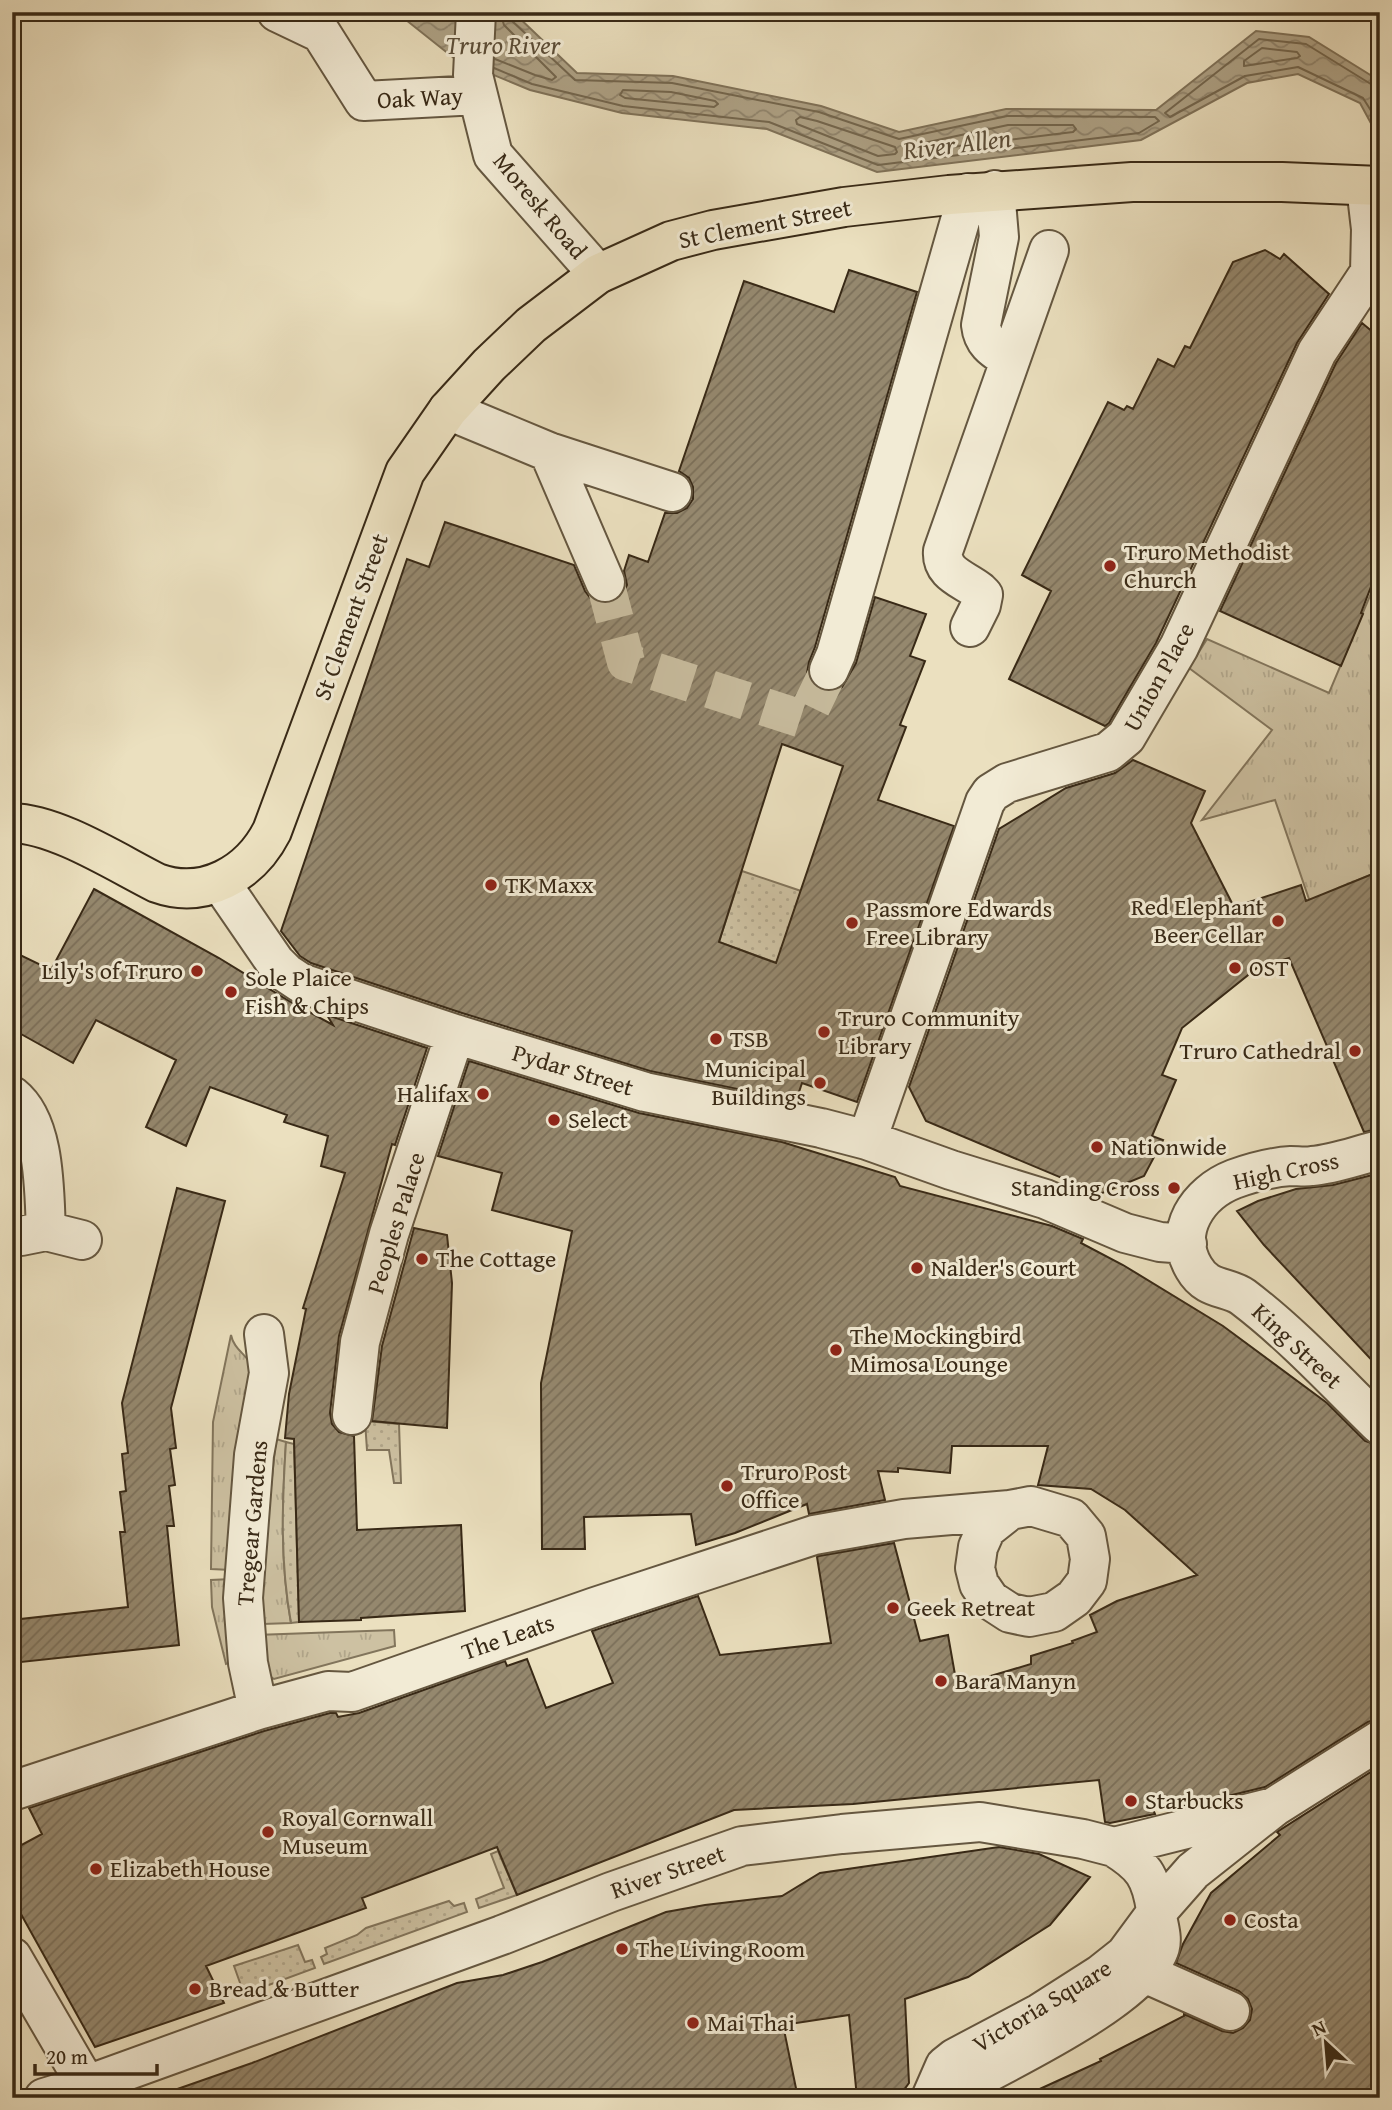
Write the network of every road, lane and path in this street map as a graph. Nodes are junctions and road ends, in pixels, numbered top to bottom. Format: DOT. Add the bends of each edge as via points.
graph roads {
  1 [pos="277,12"];
  2 [pos="476,12"];
  3 [pos="476,85"];
  4 [pos="1373,186"];
  5 [pos="971,193"];
  6 [pos="1049,250"];
  7 [pos="598,274"];
  8 [pos="918,293"];
  9 [pos="1010,360"];
  10 [pos="448,410"];
  11 [pos="549,452"];
  12 [pos="672,492"];
  13 [pos="605,582"];
  14 [pos="970,627"];
  15 [pos="829,670"];
  16 [pos="12,823"];
  17 [pos="220,882"];
  18 [pos="455,1034"];
  19 [pos="12,1096"];
  20 [pos="867,1140"];
  21 [pos="1380,1150"];
  22 [pos="49,1236"];
  23 [pos="1187,1244"];
  24 [pos="264,1334"];
  25 [pos="352,1415"];
  26 [pos="1380,1425"];
  27 [pos="1010,1510"];
  28 [pos="258,1710"];
  29 [pos="1380,1740"];
  30 [pos="12,1791"];
  31 [pos="1274,1807"];
  32 [pos="1114,1847"];
  33 [pos="1156,1913"];
  34 [pos="12,1957"];
  35 [pos="1135,1963"];
  36 [pos="1230,2011"];
  37 [pos="91,2091"];
  38 [pos="44,2098"];
  39 [pos="931,2098"];
  40 [pos="939,2098"];
  1 -- 3 [label="street, Oak Way" via="321,33 364,101"];
  2 -- 3 [label="street, Moresk Road"];
  3 -- 7 [label="street, Moresk Road" via="492,155"];
  4 -- 5 [label="main road, St Clement Street" via="1132,181"];
  4 -- 20 [label="street, Union Place" via="1370,272 1317,352 1179,647 1126,737 1108,752 1007,783 985,802"];
  5 -- 7 [label="main road, St Clement Street" via="844,206 713,230 671,241"];
  5 -- 8 [label="street"];
  5 -- 9 [label="street" via="999,237 982,334 987,345"];
  5 -- 15 [label="street"];
  6 -- 9 [label="street"];
  7 -- 10 [label="main road, St Clement Street" via="531,325"];
  9 -- 14 [label="street" via="943,551 946,568 983,595"];
  10 -- 11 [label="street"];
  10 -- 17 [label="main road, St Clement Street" via="405,472 272,831 255,859"];
  11 -- 12 [label="street"];
  11 -- 13 [label="street"];
  16 -- 17 [label="main road" via="59,835 174,889"];
  17 -- 18 [label="street, Pydar Street" via="254,935 286,973"];
  18 -- 20 [label="street, Pydar Street" via="645,1092"];
  18 -- 25 [label="street, Peoples Palace" via="360,1342"];
  19 -- 22 [label="street" via="31,1119 36,1137"];
  20 -- 23 [label="street, Pydar Street" via="1045,1199 1125,1233"];
  21 -- 23 [label="street, High Cross" via="1252,1174 1219,1186 1199,1201"];
  23 -- 26 [label="street, King Street" via="1195,1270 1203,1278 1241,1295"];
  24 -- 28 [label="street, Tregear Gardens" via="269,1373 254,1455 243,1598 248,1663"];
  27 -- 28 [label="street, The Leats" via="904,1519 814,1535 352,1692 328,1691"];
  28 -- 30 [label="street, The Leats"];
  29 -- 31 [label="street"];
  31 -- 32 [label="street, River Street"];
  31 -- 33 [label="street, Victoria Square" via="1193,1871"];
  32 -- 33 [label="street" via="1145,1872"];
  32 -- 37 [label="street, River Street" via="980,1822 742,1846"];
  33 -- 35 [label="street, Victoria Square"];
  34 -- 37 [label="street"];
  35 -- 36 [label="street" via="1158,1979"];
  35 -- 39 [label="street, Victoria Square" via="1101,1974 955,2058 945,2066"];
  35 -- 40 [label="street" via="1120,1996"];
  37 -- 38 [label="street, River Street"];
}
